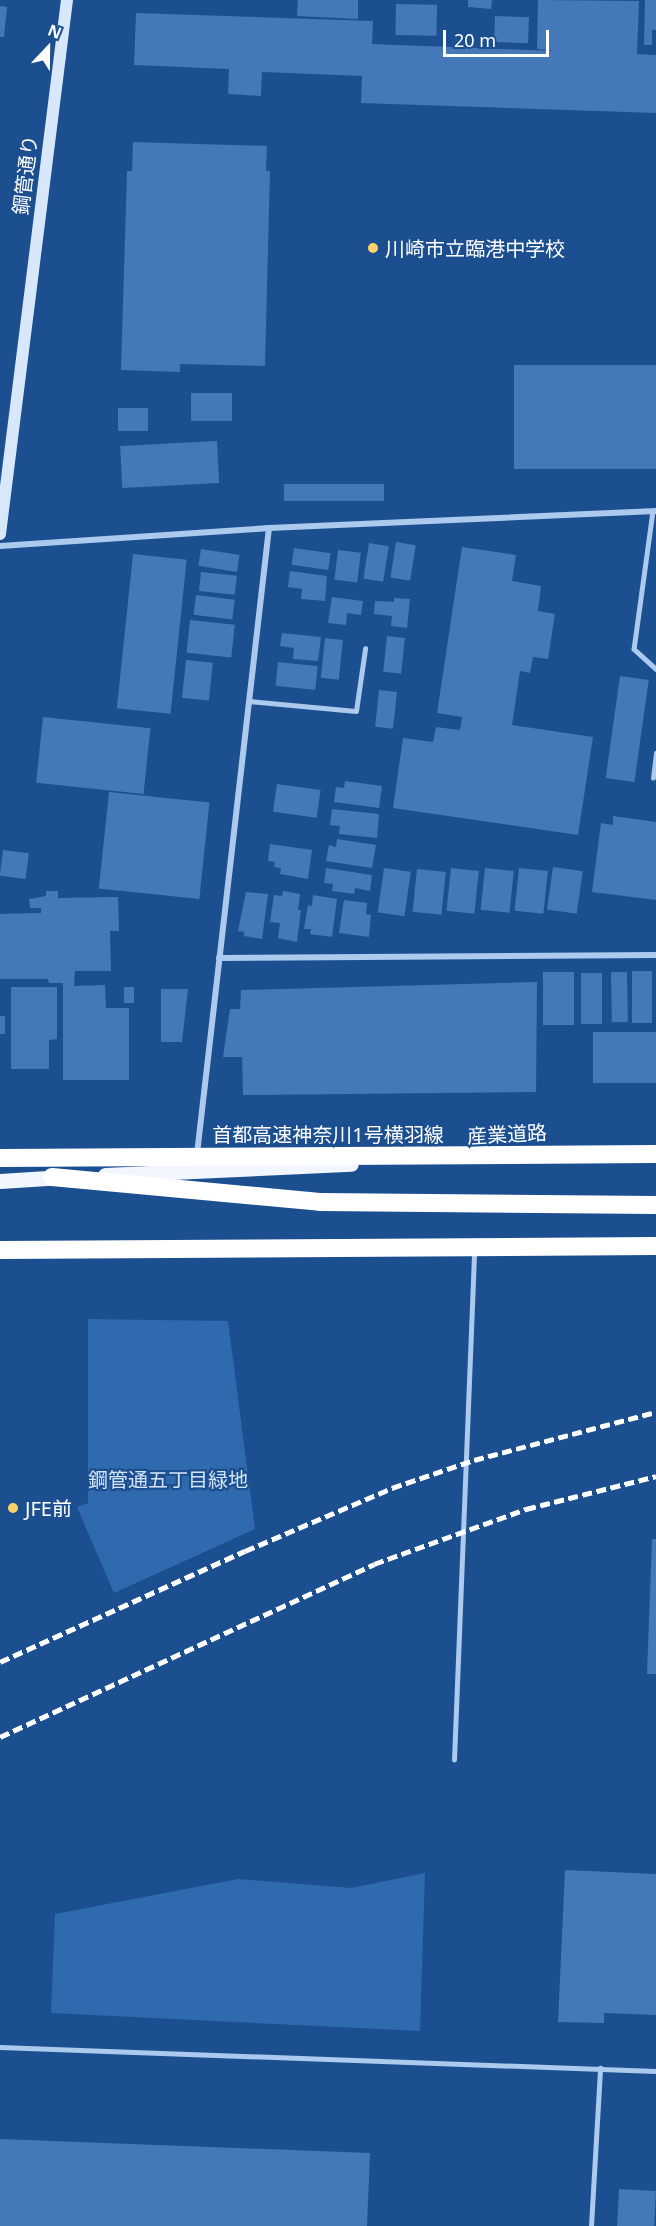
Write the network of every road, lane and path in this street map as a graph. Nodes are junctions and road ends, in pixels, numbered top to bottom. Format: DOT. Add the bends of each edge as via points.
graph roads {
  1 [pos="67,0"];
  2 [pos="655,511"];
  3 [pos="270,528"];
  4 [pos="0,534"];
  5 [pos="0,546"];
  6 [pos="365,649"];
  7 [pos="656,669"];
  8 [pos="249,701"];
  9 [pos="656,753"];
  10 [pos="653,778"];
  11 [pos="656,955"];
  12 [pos="219,957"];
  13 [pos="656,1148"];
  14 [pos="656,1154"];
  15 [pos="0,1158"];
  16 [pos="195,1172"];
  17 [pos="52,1177"];
  18 [pos="0,1181"];
  19 [pos="656,1205"];
  20 [pos="656,1246"];
  21 [pos="0,1252"];
  22 [pos="474,1255"];
  23 [pos="656,1255"];
  24 [pos="454,1760"];
  25 [pos="0,2047"];
  26 [pos="600,2068"];
  27 [pos="656,2071"];
  28 [pos="591,2226"];
  1 -- 4 [label="street, 鋼管通り"];
  2 -- 3 [label="street"];
  2 -- 7 [label="lane" via="634,649"];
  3 -- 5 [label="street"];
  3 -- 8 [label="street"];
  6 -- 8 [label="lane" via="356,711"];
  8 -- 12 [label="street"];
  9 -- 10 [label="lane"];
  11 -- 12 [label="street"];
  12 -- 16 [label="street"];
  13 -- 16 [label="main road, 産業道路"];
  14 -- 15 [label="highway, 首都高速神奈川1号横羽線, bridge"];
  16 -- 17 [label="main road, 産業道路"];
  17 -- 18 [label="main road, 産業道路"];
  17 -- 19 [label="highway" via="320,1202"];
  20 -- 21 [label="highway"];
  21 -- 22 [label="main road"];
  22 -- 23 [label="main road"];
  22 -- 24 [label="lane"];
  25 -- 26 [label="lane"];
  26 -- 27 [label="lane"];
  26 -- 28 [label="lane"];
}
